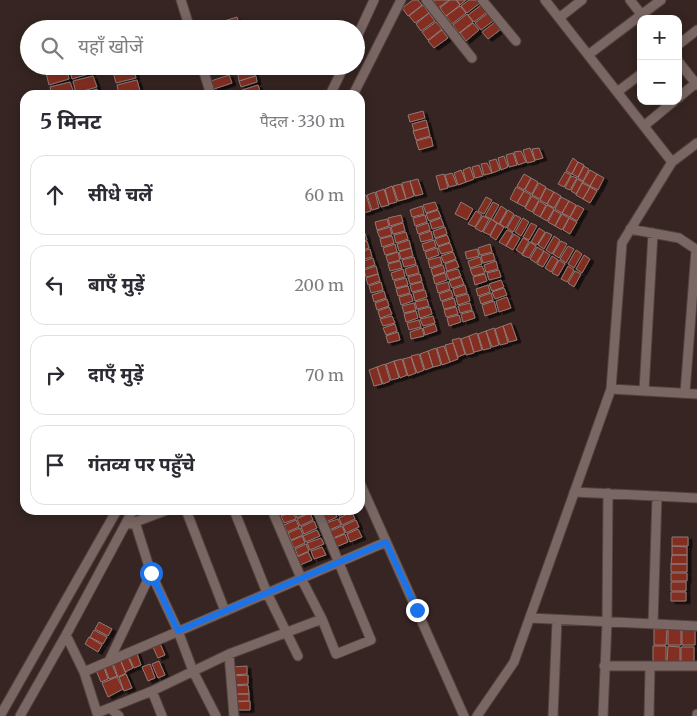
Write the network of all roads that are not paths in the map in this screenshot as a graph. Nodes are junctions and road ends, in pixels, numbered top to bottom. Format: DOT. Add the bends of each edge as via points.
graph roads {
  1 [pos="181,0"];
  2 [pos="374,0"];
  3 [pos="401,0"];
  4 [pos="426,0"];
  5 [pos="482,0"];
  6 [pos="545,0"];
  7 [pos="582,0"];
  8 [pos="630,0"];
  9 [pos="661,0"];
  10 [pos="642,15"];
  11 [pos="646,15"];
  12 [pos="559,18"];
  13 [pos="187,20"];
  14 [pos="365,20"];
  15 [pos="637,22"];
  16 [pos="697,30"];
  17 [pos="516,41"];
  18 [pos="682,41"];
  19 [pos="588,55"];
  20 [pos="472,58"];
  21 [pos="682,66"];
  22 [pos="365,71"];
  23 [pos="205,75"];
  24 [pos="340,75"];
  25 [pos="363,75"];
  26 [pos="637,77"];
  27 [pos="697,84"];
  28 [pos="209,90"];
  29 [pos="332,90"];
  30 [pos="356,90"];
  31 [pos="617,92"];
  32 [pos="682,95"];
  33 [pos="669,105"];
  34 [pos="644,126"];
  35 [pos="697,143"];
  36 [pos="672,162"];
  37 [pos="630,229"];
  38 [pos="653,233"];
  39 [pos="697,250"];
  40 [pos="611,389"];
  41 [pos="644,391"];
  42 [pos="685,393"];
  43 [pos="697,394"];
  44 [pos="574,492"];
  45 [pos="365,494"];
  46 [pos="608,494"];
  47 [pos="657,496"];
  48 [pos="697,498"];
  49 [pos="114,515"];
  50 [pos="130,515"];
  51 [pos="154,515"];
  52 [pos="188,515"];
  53 [pos="236,515"];
  54 [pos="274,515"];
  55 [pos="319,515"];
  56 [pos="135,522"];
  57 [pos="124,527"];
  58 [pos="386,542"];
  59 [pos="340,562"];
  60 [pos="151,573"];
  61 [pos="301,578"];
  62 [pos="267,593"];
  63 [pos="225,611"];
  64 [pos="530,618"];
  65 [pos="322,619"];
  66 [pos="557,620"];
  67 [pos="607,622"];
  68 [pos="653,624"];
  69 [pos="697,626"];
  70 [pos="178,631"];
  71 [pos="287,632"];
  72 [pos="66,635"];
  73 [pos="229,654"];
  74 [pos="298,656"];
  75 [pos="109,661"];
  76 [pos="604,666"];
  77 [pos="650,666"];
  78 [pos="697,666"];
  79 [pos="194,670"];
  80 [pos="84,672"];
  81 [pos="152,691"];
  82 [pos="110,708"];
  83 [pos="0,716"];
  84 [pos="20,716"];
  85 [pos="119,716"];
  86 [pos="162,716"];
  87 [pos="216,716"];
  88 [pos="234,716"];
  89 [pos="464,716"];
  90 [pos="477,716"];
  91 [pos="553,716"];
  92 [pos="603,716"];
  93 [pos="649,716"];
  1 -- 13 [label="street"];
  2 -- 14 [label="street"];
  3 -- 22 [label="street"];
  4 -- 20 [label="street"];
  5 -- 17 [label="street"];
  6 -- 12 [label="street"];
  7 -- 12 [label="street"];
  8 -- 10 [label="street"];
  9 -- 11 [label="street"];
  12 -- 19 [label="street"];
  15 -- 19 [label="street"];
  16 -- 18 [label="street"];
  19 -- 31 [label="street"];
  21 -- 27 [label="street"];
  23 -- 28 [label="street"];
  24 -- 29 [label="street"];
  25 -- 30 [label="street"];
  26 -- 31 [label="street"];
  27 -- 32 [label="street"];
  31 -- 34 [label="street"];
  33 -- 34 [label="street"];
  34 -- 36 [label="street"];
  35 -- 36 [label="street"];
  36 -- 37 [label="street"];
  37 -- 38 [label="street"];
  37 -- 40 [label="street" via="622,243"];
  38 -- 39 [label="street" via="678,238"];
  38 -- 41 [label="street"];
  39 -- 42 [label="street"];
  40 -- 41 [label="street"];
  40 -- 44 [label="street"];
  41 -- 42 [label="street"];
  42 -- 43 [label="street"];
  44 -- 46 [label="street"];
  44 -- 64 [label="street"];
  45 -- 58 [label="street"];
  46 -- 47 [label="street"];
  46 -- 67 [label="street"];
  47 -- 48 [label="street"];
  47 -- 68 [label="street"];
  49 -- 83 [label="street"];
  50 -- 57 [label="street"];
  51 -- 56 [label="street"];
  52 -- 63 [label="street"];
  53 -- 62 [label="street"];
  54 -- 61 [label="street"];
  55 -- 59 [label="street"];
  56 -- 57 [label="street"];
  56 -- 60 [label="street"];
  57 -- 72 [label="street"];
  58 -- 59 [label="street"];
  58 -- 89 [label="street"];
  59 -- 61 [label="street"];
  59 -- 65 [label="street" via="371,640 336,654"];
  60 -- 70 [label="street"];
  60 -- 75 [label="street"];
  61 -- 62 [label="street"];
  61 -- 65 [label="street"];
  62 -- 63 [label="street"];
  62 -- 71 [label="street"];
  63 -- 70 [label="street"];
  64 -- 66 [label="street"];
  64 -- 90 [label="street" via="514,662"];
  65 -- 71 [label="street"];
  66 -- 67 [label="street"];
  66 -- 91 [label="street"];
  67 -- 68 [label="street"];
  67 -- 76 [label="street"];
  68 -- 69 [label="street"];
  70 -- 75 [label="street"];
  70 -- 79 [label="street"];
  71 -- 73 [label="street"];
  71 -- 74 [label="street"];
  72 -- 80 [label="street"];
  72 -- 84 [label="street"];
  73 -- 79 [label="street"];
  73 -- 88 [label="street"];
  75 -- 80 [label="street"];
  76 -- 77 [label="street"];
  76 -- 92 [label="street"];
  77 -- 78 [label="street"];
  77 -- 93 [label="street"];
  79 -- 81 [label="street"];
  79 -- 87 [label="street"];
  80 -- 82 [label="street" via="97,713"];
  81 -- 82 [label="street"];
  81 -- 86 [label="street"];
  82 -- 85 [label="street"];
}
